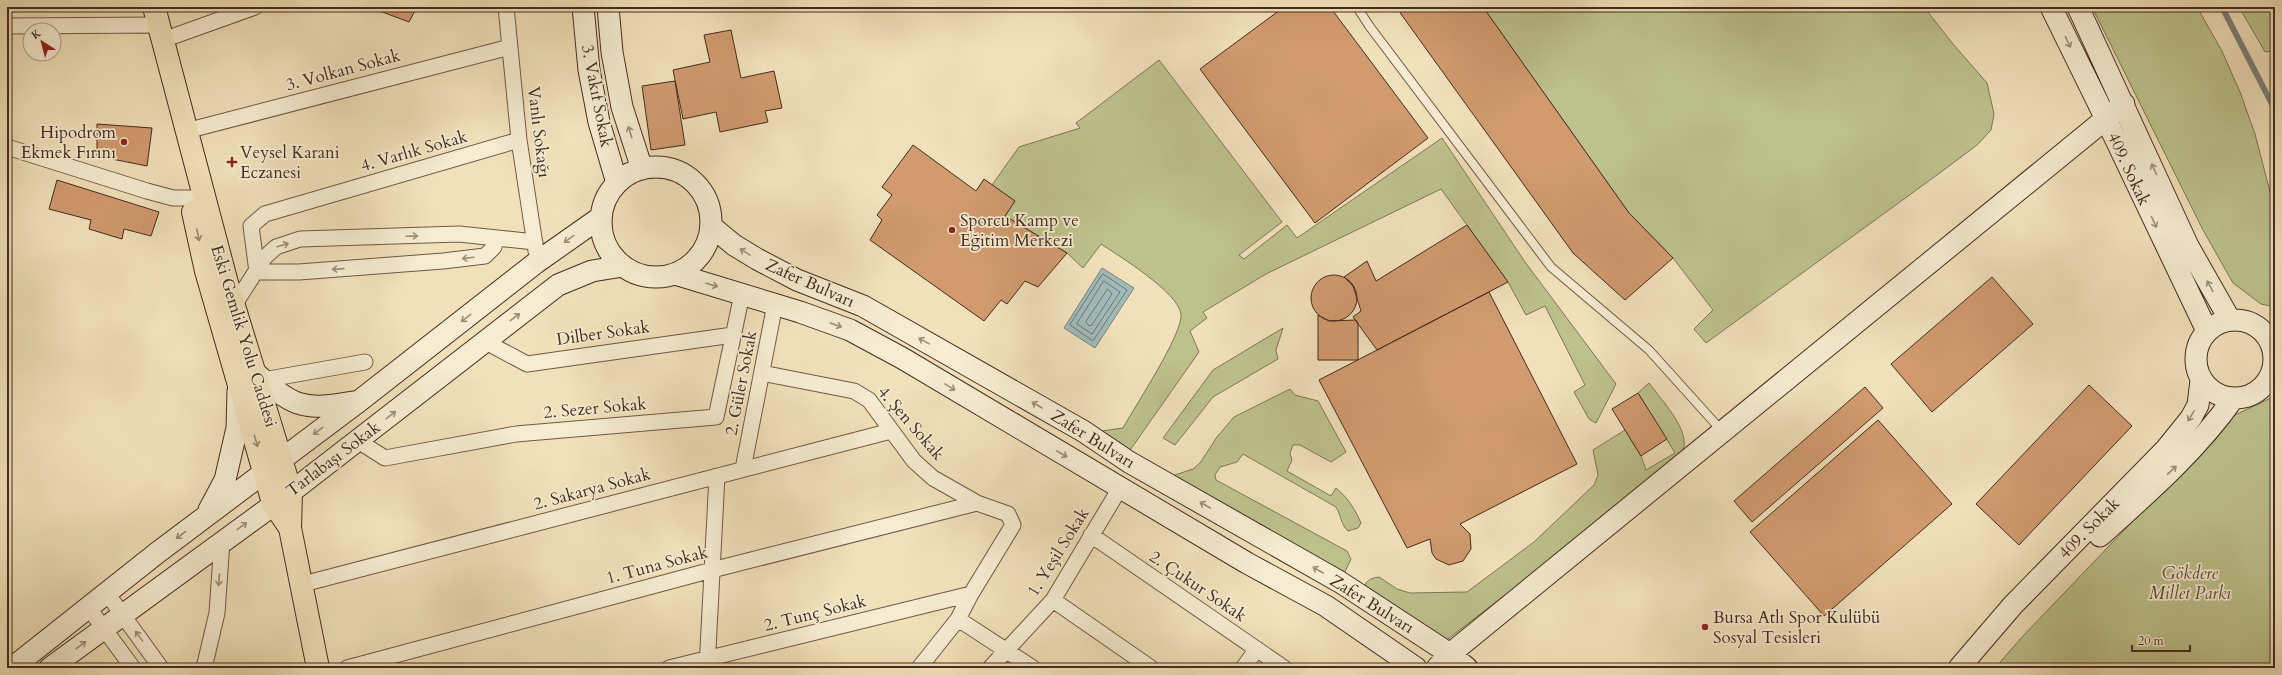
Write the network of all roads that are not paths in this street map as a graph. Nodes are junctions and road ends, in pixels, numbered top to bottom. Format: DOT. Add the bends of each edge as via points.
graph roads {
  1 [pos="254,7"];
  2 [pos="506,7"];
  3 [pos="584,7"];
  4 [pos="608,7"];
  5 [pos="1356,7"];
  6 [pos="2051,7"];
  7 [pos="2078,7"];
  8 [pos="159,24"];
  9 [pos="7,26"];
  10 [pos="510,47"];
  11 [pos="2124,104"];
  12 [pos="2106,119"];
  13 [pos="186,131"];
  14 [pos="519,140"];
  15 [pos="7,147"];
  16 [pos="192,155"];
  17 [pos="642,169"];
  18 [pos="617,183"];
  19 [pos="191,198"];
  20 [pos="601,217"];
  21 [pos="711,226"];
  22 [pos="496,238"];
  23 [pos="535,242"];
  24 [pos="538,262"];
  25 [pos="623,266"];
  26 [pos="257,272"];
  27 [pos="675,274"];
  28 [pos="742,294"];
  29 [pos="775,304"];
  30 [pos="233,306"];
  31 [pos="2230,320"];
  32 [pos="2207,331"];
  33 [pos="2270,333"];
  34 [pos="733,334"];
  35 [pos="484,341"];
  36 [pos="364,362"];
  37 [pos="2274,370"];
  38 [pos="762,373"];
  39 [pos="251,377"];
  40 [pos="2201,380"];
  41 [pos="2233,399"];
  42 [pos="358,402"];
  43 [pos="890,431"];
  44 [pos="1723,432"];
  45 [pos="358,441"];
  46 [pos="273,465"];
  47 [pos="743,469"];
  48 [pos="717,476"];
  49 [pos="1120,488"];
  50 [pos="282,498"];
  51 [pos="977,502"];
  52 [pos="207,515"];
  53 [pos="1091,535"];
  54 [pos="222,541"];
  55 [pos="712,570"];
  56 [pos="303,584"];
  57 [pos="106,592"];
  58 [pos="971,594"];
  59 [pos="1053,600"];
  60 [pos="88,607"];
  61 [pos="122,614"];
  62 [pos="958,619"];
  63 [pos="104,628"];
  64 [pos="1257,649"];
  65 [pos="1008,650"];
  66 [pos="1444,661"];
  67 [pos="708,664"];
  68 [pos="12,668"];
  69 [pos="50,668"];
  70 [pos="133,668"];
  71 [pos="161,668"];
  72 [pos="204,668"];
  73 [pos="318,668"];
  74 [pos="348,668"];
  75 [pos="669,668"];
  76 [pos="919,668"];
  77 [pos="990,668"];
  78 [pos="1033,668"];
  79 [pos="1151,668"];
  80 [pos="1243,668"];
  81 [pos="1284,668"];
  82 [pos="1416,668"];
  83 [pos="1467,668"];
  84 [pos="1959,668"];
  85 [pos="1974,668"];
  1 -- 8 [label="street"];
  2 -- 10 [label="street, Vanlı Sokağı"];
  3 -- 18 [label="main road, 3. Vakıf Sokak" via="589,70 599,122"];
  17 -- 4 [label="main road, 3. Vakıf Sokak, one-way" via="622,107 612,52"];
  5 -- 44 [label="lane" via="1551,267 1649,350"];
  6 -- 12 [label="main road, 409. Sokak, one-way"];
  7 -- 11 [label="main road, 409. Sokak"];
  8 -- 9 [label="street"];
  8 -- 13 [label="main road, Eski Gemlik Yolu Caddesi"];
  10 -- 13 [label="street, 3. Volkan Sokak"];
  10 -- 14 [label="street, Vanlı Sokağı"];
  11 -- 12 [label="main road"];
  31 -- 11 [label="main road, 409. Sokak, one-way" via="2188,246"];
  12 -- 32 [label="main road, 409. Sokak, one-way"];
  12 -- 44 [label="main road"];
  13 -- 16 [label="main road, Eski Gemlik Yolu Caddesi"];
  14 -- 23 [label="street, Vanlı Sokağı"];
  14 -- 26 [label="street, 4. Varlık Sokak" via="265,214 251,226"];
  15 -- 19 [label="street" via="147,191 173,198"];
  16 -- 19 [label="main road"];
  16 -- 30 [label="main road, Eski Gemlik Yolu Caddesi"];
  17 -- 18 [label="main road" via="632,172"];
  17 -- 21 [label="main road" via="669,168 685,174 699,185 708,201"];
  18 -- 20 [label="main road" via="606,199"];
  19 -- 39 [label="main road, one-way" via="206,271"];
  20 -- 24 [label="main road, one-way"];
  20 -- 25 [label="main road" via="603,235 608,247"];
  21 -- 27 [label="main road" via="703,252 690,265"];
  66 -- 21 [label="main road, Zafer Bulvarı, one-way" via="1340,582 863,306 797,280 757,259 734,245"];
  22 -- 23 [label="street"];
  22 -- 26 [label="street, one-way" via="494,247 485,256 323,270"];
  26 -- 22 [label="street, one-way" via="265,257 276,247 300,240 459,234"];
  23 -- 24 [label="street, Vanlı Sokağı"];
  24 -- 42 [label="main road, one-way"];
  25 -- 27 [label="main road" via="640,274 652,276"];
  35 -- 25 [label="main road, Tarlabaşı Sokak, one-way" via="558,285 592,271"];
  26 -- 30 [label="street"];
  27 -- 28 [label="main road, Zafer Bulvarı, one-way"];
  28 -- 29 [label="main road, Zafer Bulvarı"];
  28 -- 34 [label="street, 2. Sezer Sokak"];
  29 -- 38 [label="street, 2. Güler Sokak"];
  29 -- 49 [label="main road, Zafer Bulvarı, one-way" via="850,330 902,358"];
  30 -- 39 [label="main road, Eski Gemlik Yolu Caddesi"];
  31 -- 32 [label="main road" via="2217,324"];
  31 -- 33 [label="main road" via="2243,320"];
  32 -- 40 [label="main road" via="2196,354 2196,368"];
  33 -- 37 [label="main road" via="2275,357"];
  34 -- 35 [label="street, Dilber Sokak" via="527,364"];
  34 -- 45 [label="street, 2. Sezer Sokak" via="716,417 516,434 385,458"];
  45 -- 35 [label="main road, Tarlabaşı Sokak, one-way"];
  36 -- 39 [label="street"];
  37 -- 41 [label="main road" via="2268,382 2258,391 2246,397"];
  38 -- 43 [label="street, 4. Şen Sokak" via="854,391 870,400"];
  38 -- 47 [label="street, 2. Güler Sokak"];
  39 -- 42 [label="main road" via="297,404 325,408"];
  39 -- 46 [label="main road, Eski Gemlik Yolu Caddesi"];
  39 -- 52 [label="main road" via="225,480"];
  40 -- 41 [label="main road" via="2210,390"];
  40 -- 84 [label="main road, 409. Sokak, one-way" via="2198,405 2166,449 2013,605"];
  85 -- 41 [label="main road, 409. Sokak, one-way" via="2018,615 2182,460 2214,426"];
  42 -- 46 [label="main road, one-way"];
  43 -- 47 [label="street, 2. Sakarya Sokak"];
  43 -- 51 [label="street, 4. Şen Sokak" via="914,461 933,478"];
  44 -- 66 [label="main road"];
  45 -- 50 [label="main road, Tarlabaşı Sokak"];
  46 -- 50 [label="main road, Eski Gemlik Yolu Caddesi"];
  46 -- 52 [label="main road"];
  47 -- 48 [label="street, 2. Sakarya Sokak"];
  48 -- 55 [label="street"];
  48 -- 56 [label="street, 2. Sakarya Sokak"];
  49 -- 53 [label="street, 1. Yeşil Sokak"];
  49 -- 82 [label="main road, Zafer Bulvarı" via="1326,606"];
  54 -- 50 [label="main road, Tarlabaşı Sokak, one-way"];
  50 -- 56 [label="main road, Eski Gemlik Yolu Caddesi"];
  51 -- 55 [label="street, 1. Tuna Sokak"];
  51 -- 58 [label="street, 4. Şen Sokak" via="1008,514 1013,525"];
  52 -- 57 [label="main road, one-way"];
  53 -- 59 [label="street, 1. Yeşil Sokak"];
  53 -- 64 [label="street, 2. Çukur Sokak"];
  54 -- 61 [label="main road, Tarlabaşı Sokak"];
  54 -- 72 [label="street, one-way" via="217,613"];
  55 -- 67 [label="street"];
  55 -- 74 [label="street, 1. Tuna Sokak"];
  56 -- 73 [label="main road, Eski Gemlik Yolu Caddesi"];
  57 -- 60 [label="main road"];
  57 -- 61 [label="street"];
  58 -- 62 [label="street, 4. Şen Sokak"];
  58 -- 67 [label="street, 2. Tunç Sokak"];
  59 -- 65 [label="street, 1. Yeşil Sokak"];
  59 -- 79 [label="street"];
  60 -- 63 [label="street"];
  60 -- 68 [label="main road"];
  61 -- 63 [label="main road, Tarlabaşı Sokak"];
  71 -- 61 [label="street, one-way"];
  62 -- 65 [label="street"];
  62 -- 76 [label="street, 4. Şen Sokak"];
  69 -- 63 [label="main road, Tarlabaşı Sokak, one-way"];
  63 -- 70 [label="street"];
  64 -- 80 [label="street"];
  64 -- 81 [label="street, 2. Çukur Sokak"];
  65 -- 77 [label="street, 1. Yeşil Sokak"];
  65 -- 78 [label="street"];
  66 -- 83 [label="main road, Zafer Bulvarı"];
  67 -- 75 [label="street, 2. Tunç Sokak"];
}
